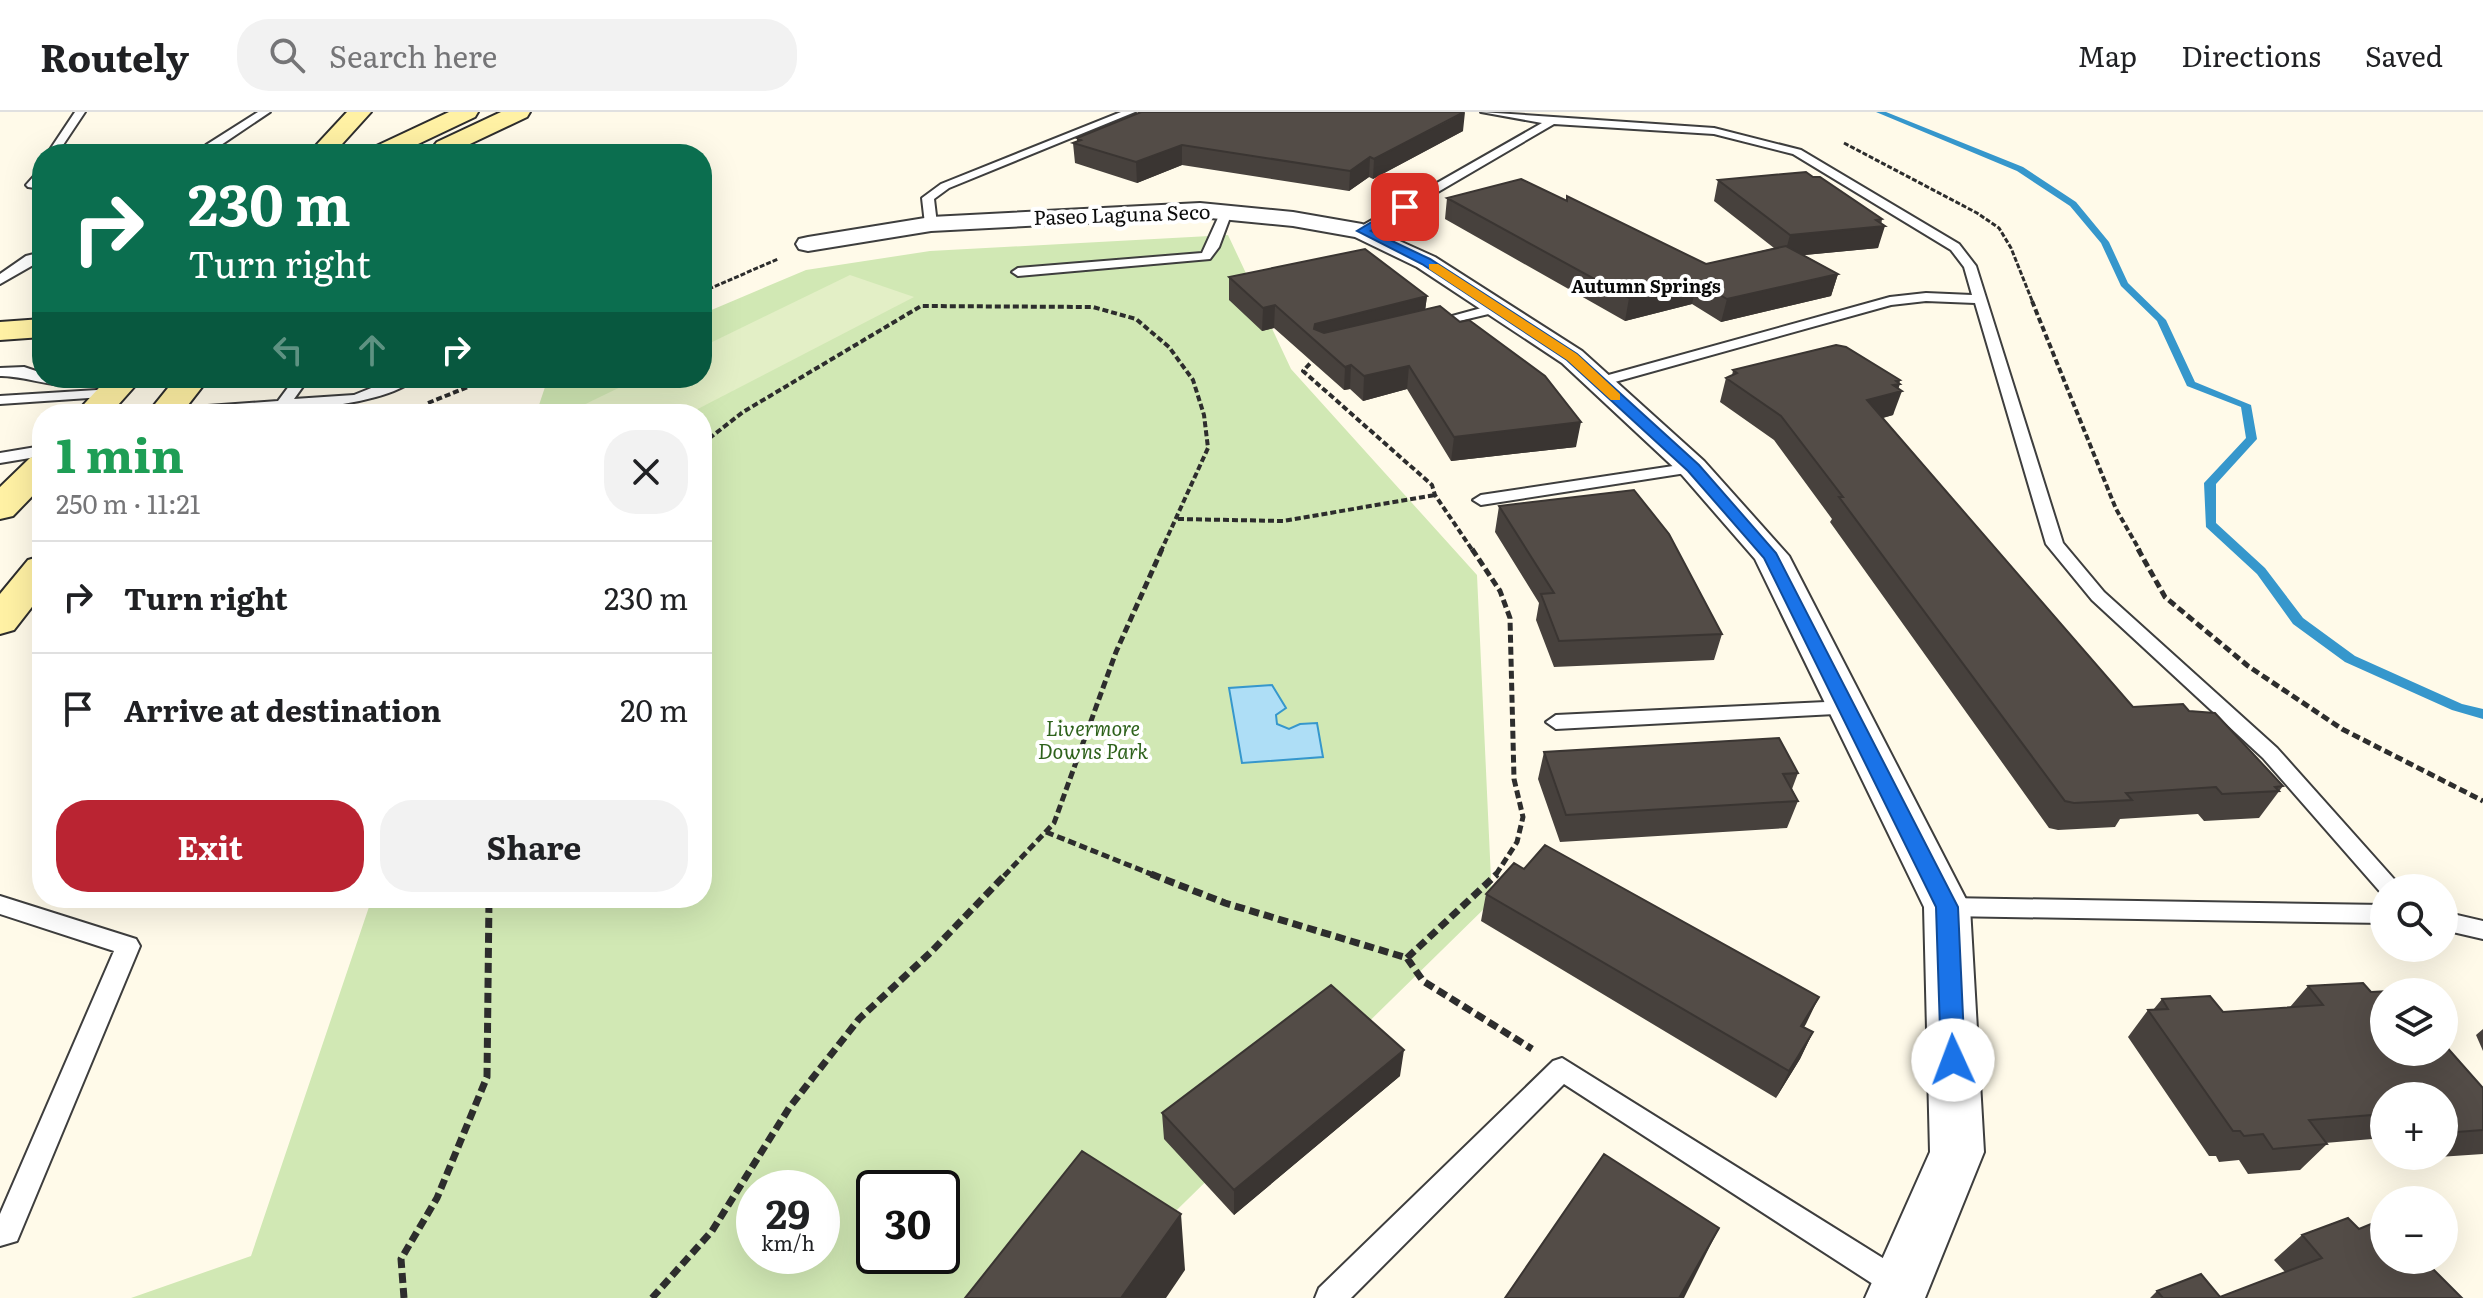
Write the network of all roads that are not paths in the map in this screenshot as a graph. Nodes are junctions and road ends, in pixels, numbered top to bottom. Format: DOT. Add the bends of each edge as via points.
graph roads {
  1 [pos="80,112"];
  2 [pos="265,112"];
  3 [pos="360,112"];
  4 [pos="413,112"];
  5 [pos="519,112"];
  6 [pos="1130,112"];
  7 [pos="1486,112"];
  8 [pos="443,117"];
  9 [pos="473,120"];
  10 [pos="1552,121"];
  11 [pos="59,144"];
  12 [pos="215,144"];
  13 [pos="330,144"];
  14 [pos="396,144"];
  15 [pos="445,144"];
  16 [pos="1226,212"];
  17 [pos="931,224"];
  18 [pos="1362,231"];
  19 [pos="808,244"];
  20 [pos="32,258"];
  21 [pos="1018,272"];
  22 [pos="0,280"];
  23 [pos="1980,299"];
  24 [pos="32,308"];
  25 [pos="1496,308"];
  26 [pos="0,310"];
  27 [pos="1411,328"];
  28 [pos="32,329"];
  29 [pos="0,331"];
  30 [pos="0,372"];
  31 [pos="32,374"];
  32 [pos="1599,382"];
  33 [pos="185,388"];
  34 [pos="384,388"];
  35 [pos="105,391"];
  36 [pos="0,400"];
  37 [pos="173,404"];
  38 [pos="294,404"];
  39 [pos="32,453"];
  40 [pos="0,458"];
  41 [pos="1693,468"];
  42 [pos="32,475"];
  43 [pos="1481,500"];
  44 [pos="0,508"];
  45 [pos="32,579"];
  46 [pos="5,608"];
  47 [pos="1847,708"];
  48 [pos="1556,722"];
  49 [pos="2378,874"];
  50 [pos="0,905"];
  51 [pos="1947,907"];
  52 [pos="2370,914"];
  53 [pos="2458,924"];
  54 [pos="2483,930"];
  55 [pos="0,1232"];
  56 [pos="1898,1292"];
  57 [pos="1330,1298"];
  1 -- 11 [label="lane"];
  2 -- 12 [label="lane"];
  3 -- 13 [label="main road"];
  4 -- 8 [label="main road" via="418,117"];
  5 -- 9 [label="main road"];
  6 -- 17 [label="lane" via="945,186 928,198"];
  7 -- 10 [label="lane"];
  8 -- 9 [label="main road"];
  8 -- 14 [label="main road"];
  9 -- 15 [label="main road"];
  10 -- 18 [label="lane"];
  10 -- 23 [label="lane" via="1714,131 1797,152 1955,247 1970,266"];
  16 -- 17 [label="street, Paseo Laguna Seco"];
  16 -- 18 [label="street, Paseo Laguna Seco"];
  16 -- 21 [label="lane" via="1206,256"];
  17 -- 19 [label="street, Paseo Laguna Seco"];
  18 -- 25 [label="street, Paseo Laguna Seco" via="1426,262"];
  20 -- 22 [label="lane"];
  23 -- 32 [label="lane" via="1890,301"];
  23 -- 49 [label="lane" via="2055,544 2098,596 2270,753"];
  24 -- 26 [label="main road"];
  25 -- 27 [label="lane"];
  25 -- 32 [label="street, Paseo Laguna Seco" via="1572,357"];
  28 -- 29 [label="main road"];
  30 -- 31 [label="lane"];
  32 -- 41 [label="street, Paseo Laguna Seco"];
  33 -- 37 [label="main road"];
  34 -- 38 [label="lane" via="356,399"];
  35 -- 36 [label="lane"];
  39 -- 40 [label="lane"];
  41 -- 43 [label="lane"];
  41 -- 47 [label="street, Paseo Laguna Seco" via="1771,556"];
  42 -- 44 [label="main road"];
  45 -- 46 [label="main road"];
  47 -- 48 [label="lane"];
  47 -- 51 [label="street, Paseo Laguna Seco"];
  50 -- 55 [label="lane" via="128,946 7,1231"];
  51 -- 52 [label="lane"];
  51 -- 56 [label="street, Paseo Laguna Seco" via="1957,1152"];
  53 -- 54 [label="lane"];
  56 -- 57 [label="lane" via="1562,1069"];
}
